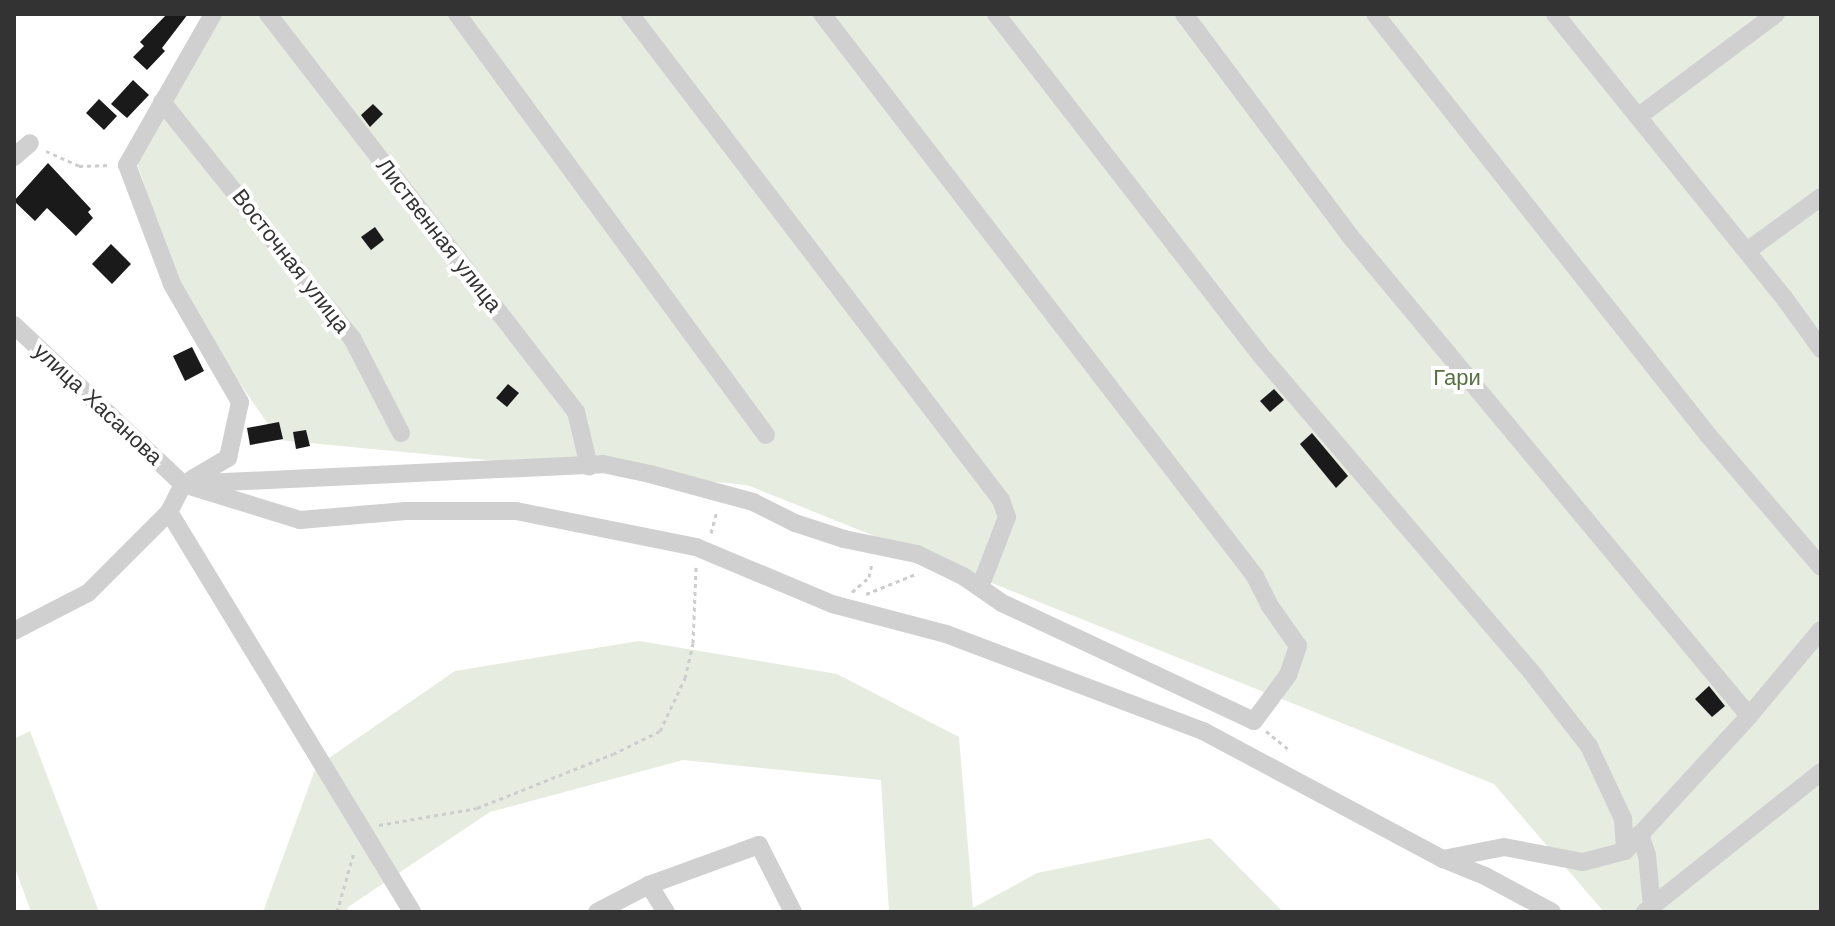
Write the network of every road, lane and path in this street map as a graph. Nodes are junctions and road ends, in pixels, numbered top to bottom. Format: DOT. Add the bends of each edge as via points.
graph roads {
  1 [pos="213,14"];
  2 [pos="268,14"];
  3 [pos="457,14"];
  4 [pos="630,14"];
  5 [pos="822,14"];
  6 [pos="996,14"];
  7 [pos="1184,14"];
  8 [pos="1375,14"];
  9 [pos="1555,14"];
  10 [pos="1776,14"];
  11 [pos="162,102"];
  12 [pos="1639,116"];
  13 [pos="30,143"];
  14 [pos="14,157"];
  15 [pos="127,165"];
  16 [pos="1821,197"];
  17 [pos="1747,251"];
  18 [pos="14,325"];
  19 [pos="1821,349"];
  20 [pos="401,433"];
  21 [pos="766,435"];
  22 [pos="589,466"];
  23 [pos="183,484"];
  24 [pos="721,494"];
  25 [pos="169,512"];
  26 [pos="859,542"];
  27 [pos="701,550"];
  28 [pos="940,565"];
  29 [pos="1821,567"];
  30 [pos="982,582"];
  31 [pos="838,605"];
  32 [pos="1821,630"];
  33 [pos="14,631"];
  34 [pos="1749,716"];
  35 [pos="1254,721"];
  36 [pos="1288,749"];
  37 [pos="1821,772"];
  38 [pos="360,829"];
  39 [pos="1640,834"];
  40 [pos="1625,851"];
  41 [pos="1443,859"];
  42 [pos="649,885"];
  43 [pos="1648,909"];
  44 [pos="337,912"];
  45 [pos="412,912"];
  46 [pos="597,912"];
  47 [pos="666,912"];
  48 [pos="793,912"];
  49 [pos="1552,912"];
  1 -- 11 [label="street"];
  2 -- 22 [label="street, Лиственная улица" via="576,412"];
  3 -- 21 [label="street"];
  4 -- 30 [label="street" via="1001,500 1007,517"];
  5 -- 35 [label="street" via="1255,576 1298,646 1288,675"];
  6 -- 40 [label="street" via="1264,359 1589,746 1623,819"];
  7 -- 34 [label="street" via="1350,236"];
  8 -- 29 [label="street" via="1708,435"];
  9 -- 12 [label="street"];
  10 -- 12 [label="street"];
  11 -- 15 [label="street"];
  11 -- 20 [label="street, Восточная улица" via="352,338"];
  12 -- 17 [label="street"];
  13 -- 14 [label="street"];
  13 -- 15 [label="path" via="79,166"];
  15 -- 23 [label="street" via="172,284 240,402 228,458"];
  16 -- 17 [label="street"];
  17 -- 19 [label="street"];
  18 -- 23 [label="street, улица Хасанова"];
  22 -- 23 [label="street"];
  22 -- 24 [label="street" via="603,464"];
  23 -- 25 [label="street"];
  23 -- 27 [label="street" via="300,520 406,511 516,511"];
  24 -- 26 [label="street"];
  24 -- 27 [label="path"];
  25 -- 33 [label="street" via="88,593"];
  25 -- 38 [label="street"];
  26 -- 28 [label="street" via="917,554"];
  26 -- 31 [label="path" via="873,557 869,577"];
  27 -- 31 [label="street"];
  27 -- 38 [label="path" via="693,643 685,678 660,731 477,808"];
  28 -- 31 [label="path"];
  28 -- 35 [label="street" via="1002,603"];
  31 -- 41 [label="street" via="946,634 1203,731"];
  32 -- 34 [label="street"];
  34 -- 39 [label="street"];
  35 -- 36 [label="path"];
  37 -- 43 [label="street"];
  38 -- 44 [label="path"];
  38 -- 45 [label="street"];
  39 -- 40 [label="street"];
  39 -- 43 [label="street" via="1647,855"];
  40 -- 41 [label="street" via="1583,862 1504,847"];
  41 -- 49 [label="street"];
  42 -- 46 [label="street"];
  42 -- 47 [label="street"];
  42 -- 48 [label="street" via="759,845"];
}
